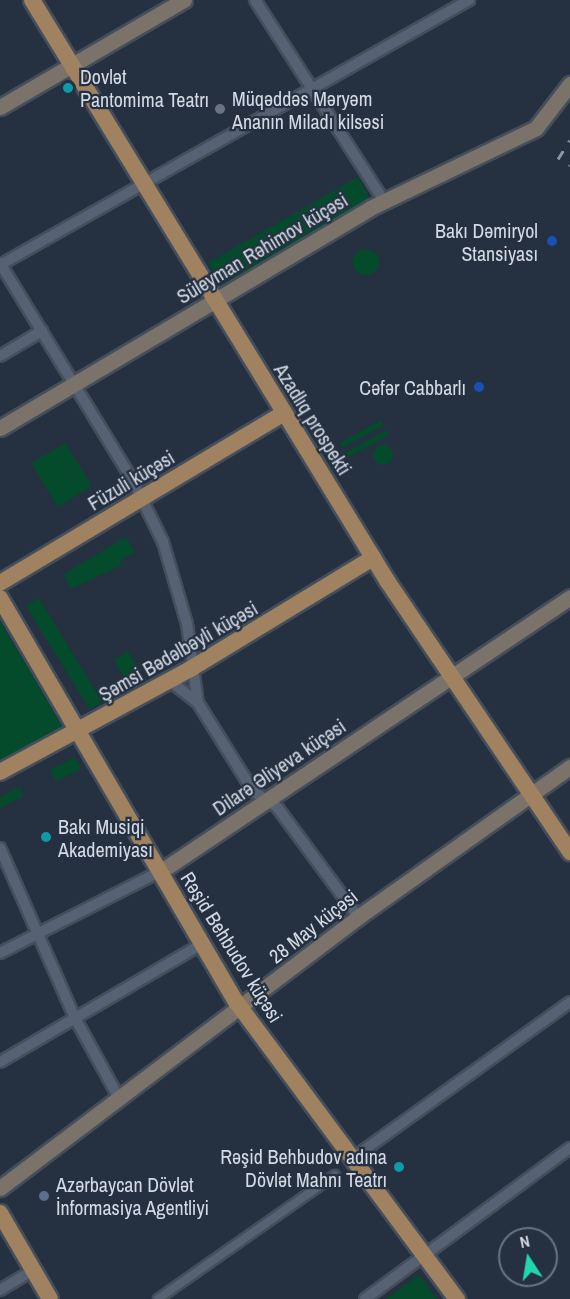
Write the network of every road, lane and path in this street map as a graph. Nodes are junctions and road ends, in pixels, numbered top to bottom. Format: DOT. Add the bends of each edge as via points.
graph roads {
  1 [pos="32,0"];
  2 [pos="184,0"];
  3 [pos="255,0"];
  4 [pos="469,0"];
  5 [pos="72,67"];
  6 [pos="570,84"];
  7 [pos="311,90"];
  8 [pos="0,107"];
  9 [pos="146,184"];
  10 [pos="384,201"];
  11 [pos="0,264"];
  12 [pos="217,299"];
  13 [pos="42,331"];
  14 [pos="0,357"];
  15 [pos="74,384"];
  16 [pos="284,413"];
  17 [pos="0,428"];
  18 [pos="142,498"];
  19 [pos="373,558"];
  20 [pos="0,583"];
  21 [pos="570,597"];
  22 [pos="0,598"];
  23 [pos="192,668"];
  24 [pos="450,678"];
  25 [pos="170,681"];
  26 [pos="198,703"];
  27 [pos="80,732"];
  28 [pos="570,767"];
  29 [pos="0,772"];
  30 [pos="528,793"];
  31 [pos="267,800"];
  32 [pos="0,849"];
  33 [pos="570,852"];
  34 [pos="161,871"];
  35 [pos="358,917"];
  36 [pos="41,933"];
  37 [pos="202,944"];
  38 [pos="0,953"];
  39 [pos="570,1002"];
  40 [pos="241,1009"];
  41 [pos="75,1018"];
  42 [pos="0,1062"];
  43 [pos="120,1100"];
  44 [pos="570,1148"];
  45 [pos="353,1158"];
  46 [pos="335,1175"];
  47 [pos="0,1188"];
  48 [pos="0,1213"];
  49 [pos="425,1255"];
  50 [pos="33,1270"];
  51 [pos="0,1290"];
  52 [pos="50,1299"];
  53 [pos="158,1299"];
  54 [pos="365,1299"];
  55 [pos="457,1299"];
  1 -- 5 [label="main road, Azadlıq prospekti"];
  2 -- 5 [label="main road"];
  3 -- 7 [label="street"];
  4 -- 7 [label="street"];
  5 -- 8 [label="main road"];
  5 -- 9 [label="main road, Azadlıq prospekti"];
  6 -- 10 [label="main road, Süleyman Rəhimov küçəsi" via="551,115 536,128"];
  7 -- 9 [label="street"];
  7 -- 10 [label="street"];
  9 -- 11 [label="street"];
  9 -- 12 [label="main road, Azadlıq prospekti"];
  10 -- 12 [label="main road, Süleyman Rəhimov küçəsi"];
  11 -- 13 [label="street"];
  12 -- 15 [label="main road, Süleyman Rəhimov küçəsi"];
  12 -- 16 [label="main road, Azadlıq prospekti"];
  13 -- 14 [label="street"];
  13 -- 15 [label="street"];
  15 -- 17 [label="main road, Süleyman Rəhimov küçəsi"];
  15 -- 18 [label="street"];
  16 -- 18 [label="main road, Füzuli küçəsi"];
  16 -- 19 [label="main road, Azadlıq prospekti"];
  18 -- 20 [label="main road, Füzuli küçəsi"];
  18 -- 23 [label="street" via="174,575"];
  19 -- 23 [label="main road, Şəmsi Bədəlbəyli küçəsi"];
  19 -- 24 [label="main road, Azadlıq prospekti"];
  21 -- 24 [label="main road, Dilarə Əliyeva küçəsi"];
  22 -- 27 [label="main road, Rəşid Behbudov küçəsi"];
  23 -- 25 [label="main road, Şəmsi Bədəlbəyli küçəsi"];
  23 -- 26 [label="street"];
  24 -- 30 [label="main road, Azadlıq prospekti"];
  24 -- 31 [label="main road, Dilarə Əliyeva küçəsi"];
  25 -- 26 [label="street"];
  25 -- 27 [label="main road, Şəmsi Bədəlbəyli küçəsi"];
  26 -- 31 [label="street" via="253,791"];
  27 -- 29 [label="main road, Şəmsi Bədəlbəyli küçəsi"];
  27 -- 34 [label="main road, Rəşid Behbudov küçəsi"];
  28 -- 30 [label="main road, 28 May küçəsi"];
  30 -- 33 [label="main road, Azadlıq prospekti"];
  30 -- 35 [label="main road, 28 May küçəsi"];
  31 -- 34 [label="main road, Dilarə Əliyeva küçəsi"];
  31 -- 35 [label="street"];
  32 -- 36 [label="street"];
  34 -- 36 [label="street, Dilarə Əliyeva küçəsi"];
  34 -- 37 [label="main road, Rəşid Behbudov küçəsi"];
  35 -- 40 [label="main road, 28 May küçəsi"];
  36 -- 38 [label="street, Dilarə Əliyeva küçəsi"];
  36 -- 41 [label="street"];
  37 -- 40 [label="main road, Rəşid Behbudov küçəsi"];
  37 -- 41 [label="street"];
  39 -- 45 [label="street"];
  40 -- 43 [label="main road, 28 May küçəsi"];
  40 -- 45 [label="main road, Rəşid Behbudov küçəsi"];
  41 -- 42 [label="street"];
  41 -- 43 [label="street"];
  43 -- 47 [label="main road, 28 May küçəsi"];
  44 -- 49 [label="street"];
  45 -- 49 [label="main road, Rəşid Behbudov küçəsi"];
  46 -- 53 [label="street"];
  48 -- 50 [label="main road"];
  49 -- 54 [label="street"];
  49 -- 55 [label="main road, Rəşid Behbudov küçəsi"];
  50 -- 51 [label="street"];
  50 -- 52 [label="main road"];
}
